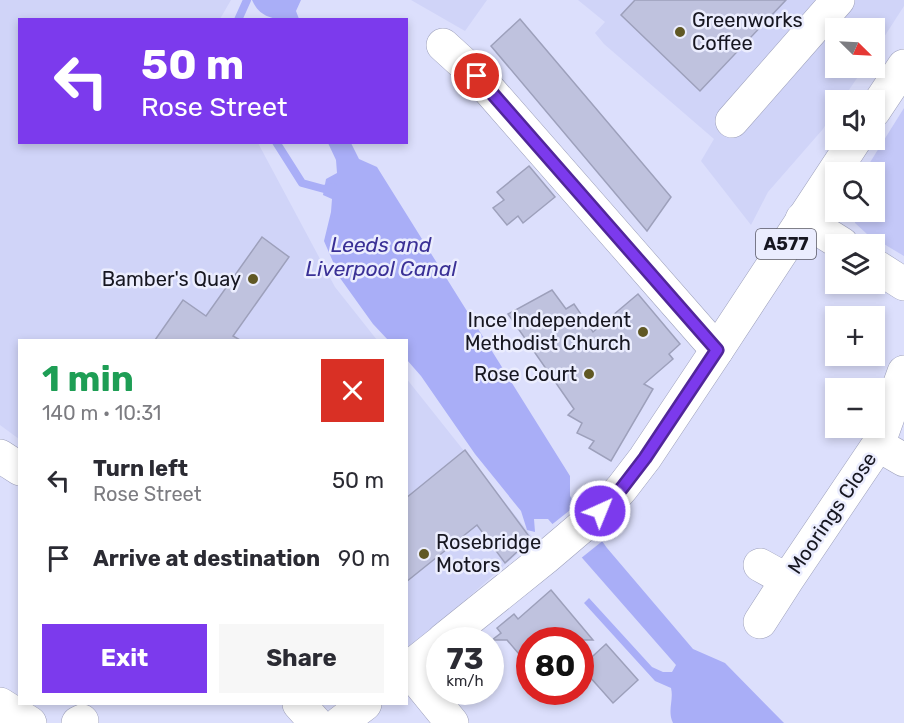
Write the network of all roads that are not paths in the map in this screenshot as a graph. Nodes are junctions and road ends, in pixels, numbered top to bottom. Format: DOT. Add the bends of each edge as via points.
graph roads {
  1 [pos="838,0"];
  2 [pos="443,45"];
  3 [pos="904,66"];
  4 [pos="885,94"];
  5 [pos="732,121"];
  6 [pos="848,150"];
  7 [pos="802,219"];
  8 [pos="826,234"];
  9 [pos="885,272"];
  10 [pos="904,284"];
  11 [pos="717,350"];
  12 [pos="904,372"];
  13 [pos="891,453"];
  14 [pos="0,456"];
  15 [pos="18,469"];
  16 [pos="760,622"];
  17 [pos="460,627"];
  18 [pos="426,654"];
  19 [pos="408,668"];
  20 [pos="408,670"];
  21 [pos="0,704"];
  22 [pos="300,705"];
  23 [pos="364,705"];
  24 [pos="30,723"];
  25 [pos="316,723"];
  26 [pos="340,723"];
  27 [pos="452,723"];
  1 -- 5 [label="main road"];
  2 -- 11 [label="main road" via="477,76"];
  3 -- 4 [label="main road"];
  6 -- 7 [label="main road, A577"];
  7 -- 8 [label="main road"];
  7 -- 11 [label="main road, A577"];
  9 -- 10 [label="main road"];
  11 -- 17 [label="main road, A577" via="622,488 600,511"];
  12 -- 13 [label="main road, Moorings Close"];
  13 -- 16 [label="main road, Moorings Close" via="773,573"];
  14 -- 15 [label="main road"];
  18 -- 19 [label="main road, A577"];
  20 -- 27 [label="main road"];
  21 -- 24 [label="main road"];
  22 -- 25 [label="main road"];
  23 -- 26 [label="main road"];
}
